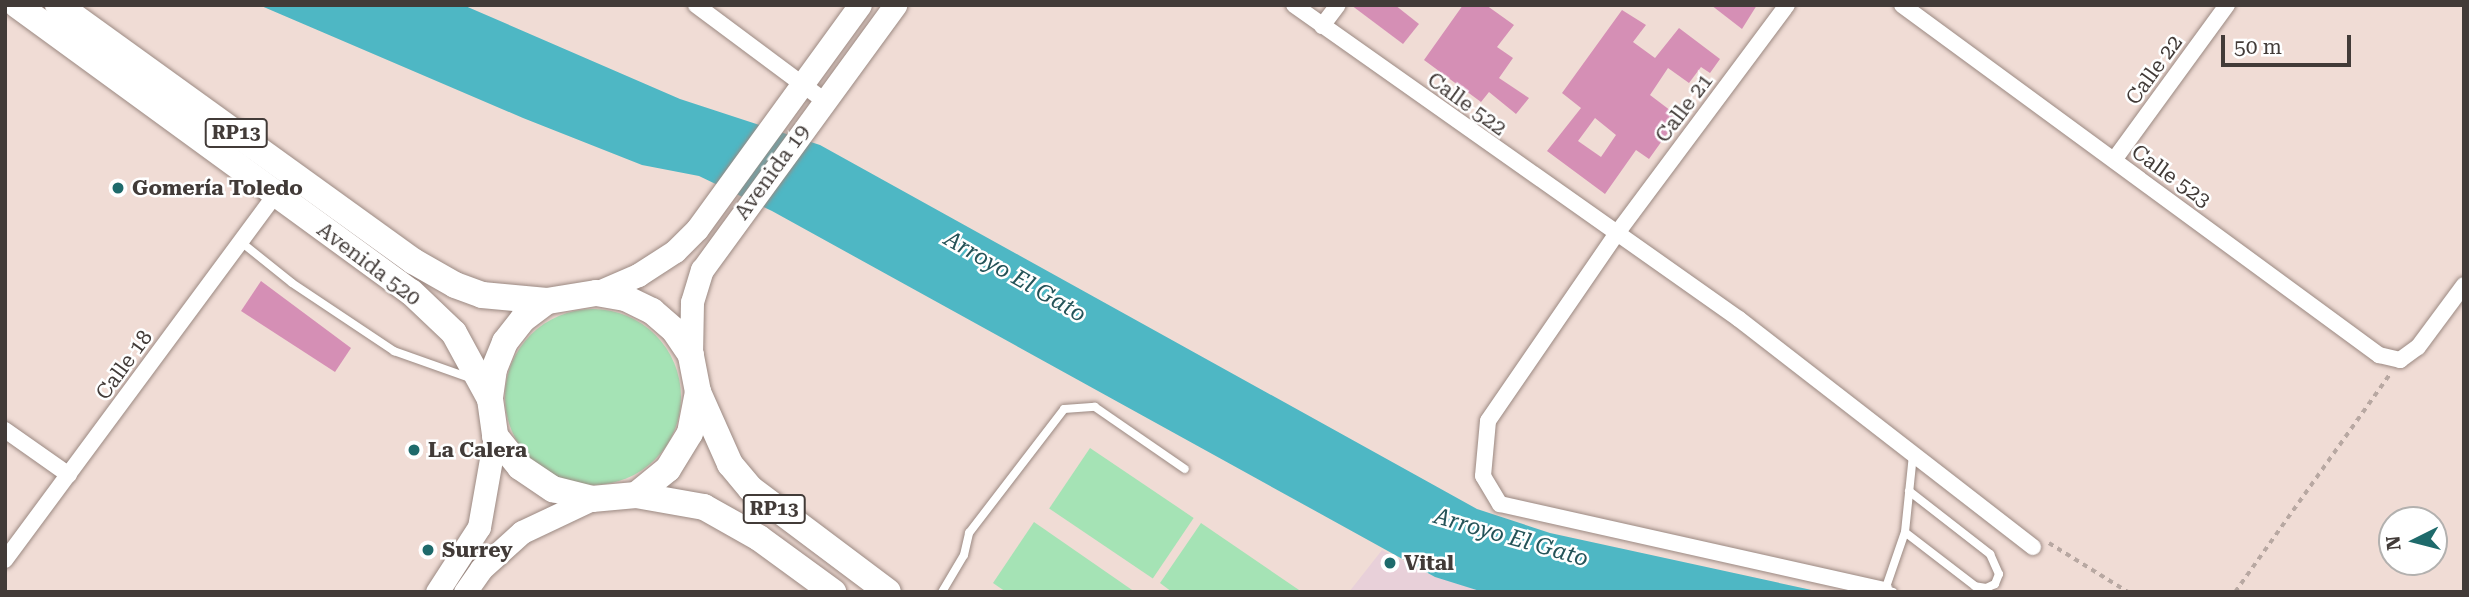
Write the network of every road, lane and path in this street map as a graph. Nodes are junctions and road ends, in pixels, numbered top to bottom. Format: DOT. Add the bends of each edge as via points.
graph roads {
  1 [pos="17,5"];
  2 [pos="58,5"];
  3 [pos="696,5"];
  4 [pos="860,5"];
  5 [pos="895,5"];
  6 [pos="1294,5"];
  7 [pos="1338,5"];
  8 [pos="1787,5"];
  9 [pos="1902,5"];
  10 [pos="2227,5"];
  11 [pos="1322,26"];
  12 [pos="803,86"];
  13 [pos="825,101"];
  14 [pos="2114,160"];
  15 [pos="275,195"];
  16 [pos="1615,236"];
  17 [pos="241,242"];
  18 [pos="2464,285"];
  19 [pos="596,293"];
  20 [pos="547,302"];
  21 [pos="691,355"];
  22 [pos="2400,360"];
  23 [pos="486,390"];
  24 [pos="698,393"];
  25 [pos="5,430"];
  26 [pos="495,436"];
  27 [pos="1913,452"];
  28 [pos="1185,469"];
  29 [pos="69,475"];
  30 [pos="1909,491"];
  31 [pos="636,495"];
  32 [pos="592,499"];
  33 [pos="1905,532"];
  34 [pos="2033,547"];
  35 [pos="5,560"];
  36 [pos="1985,590"];
  37 [pos="1889,591"];
  38 [pos="437,592"];
  39 [pos="465,592"];
  40 [pos="833,592"];
  41 [pos="888,592"];
  42 [pos="942,592"];
  43 [pos="2128,592"];
  44 [pos="2235,592"];
  1 -- 15 [label="main road, Avenida 520 / RP13"];
  2 -- 20 [label="main road, Avenida 520 / RP13" via="413,261 482,295"];
  3 -- 12 [label="street"];
  4 -- 12 [label="main road, Avenida 19"];
  5 -- 13 [label="main road, Avenida 19"];
  6 -- 11 [label="street, Calle 522"];
  7 -- 11 [label="street"];
  8 -- 16 [label="street, Calle 21"];
  9 -- 14 [label="street, Calle 523"];
  10 -- 14 [label="street, Calle 22"];
  11 -- 16 [label="street, Calle 522"];
  12 -- 13 [label="street"];
  12 -- 19 [label="main road, Avenida 19" via="675,251 638,275"];
  13 -- 21 [label="main road, Avenida 19" via="702,270 692,302"];
  14 -- 22 [label="street, Calle 523" via="2379,355"];
  15 -- 17 [label="street, Calle 18"];
  15 -- 23 [label="main road, Avenida 520 / RP13" via="411,292 454,333"];
  16 -- 27 [label="street, Calle 522" via="1739,319"];
  16 -- 37 [label="street, Calle 21" via="1488,421 1483,476 1500,504"];
  17 -- 23 [label="lane" via="292,284 394,351"];
  17 -- 29 [label="street, Calle 18"];
  18 -- 22 [label="street" via="2418,347"];
  19 -- 20 [label="main road, RP13"];
  19 -- 21 [label="main road, RP13" via="625,298 652,311 674,330"];
  20 -- 23 [label="main road, RP13" via="523,319 505,342"];
  21 -- 24 [label="main road, RP13"];
  22 -- 44 [label="path"];
  23 -- 26 [label="main road, RP13"];
  24 -- 31 [label="main road, RP13" via="683,445 668,469"];
  24 -- 41 [label="main road, RP13" via="730,464 751,489"];
  25 -- 29 [label="street"];
  26 -- 32 [label="main road, RP13" via="520,467 554,489"];
  26 -- 38 [label="main road" via="479,527"];
  27 -- 30 [label="lane"];
  27 -- 34 [label="street, Calle 522"];
  28 -- 42 [label="lane" via="1095,407 1064,409 969,533 964,555"];
  29 -- 35 [label="street, Calle 18"];
  30 -- 33 [label="lane"];
  30 -- 36 [label="lane" via="1990,554 1999,574 1995,584"];
  31 -- 32 [label="main road, RP13"];
  31 -- 40 [label="main road, RP13" via="704,508 759,538"];
  32 -- 39 [label="main road" via="522,533 481,569"];
  33 -- 36 [label="lane"];
  33 -- 37 [label="lane"];
  34 -- 43 [label="path" via="2047,542"];
}
